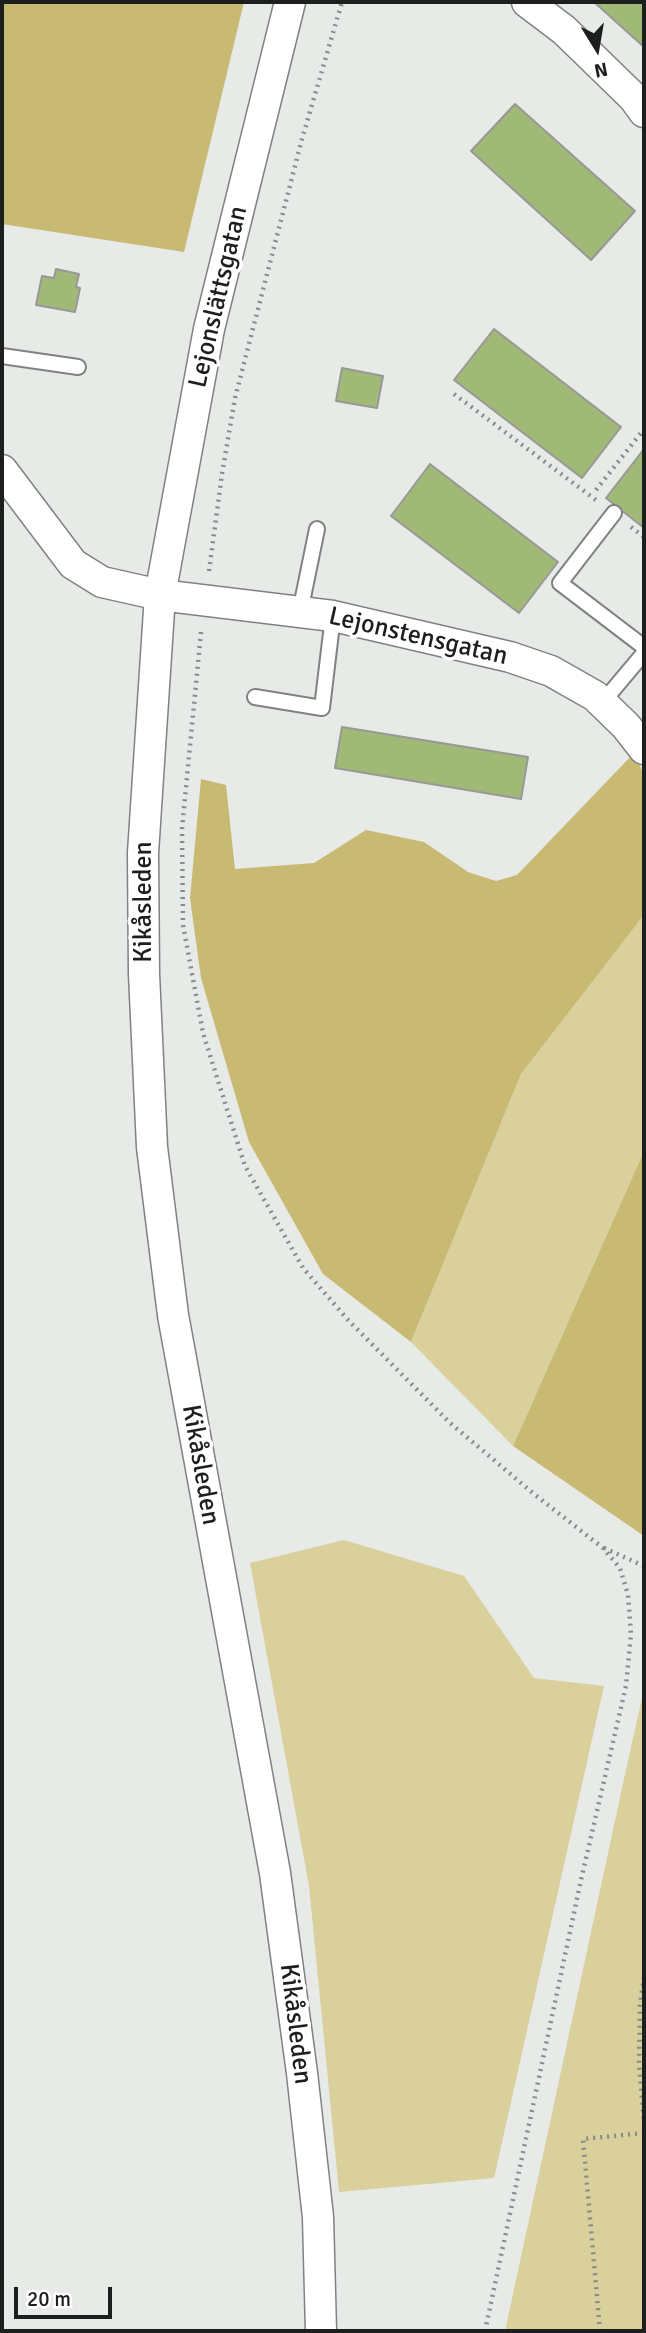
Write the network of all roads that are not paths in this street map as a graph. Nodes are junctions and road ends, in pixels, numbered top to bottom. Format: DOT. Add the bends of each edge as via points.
graph roads {
  1 [pos="290,2"];
  2 [pos="527,2"];
  3 [pos="644,112"];
  4 [pos="2,356"];
  5 [pos="78,367"];
  6 [pos="2,470"];
  7 [pos="614,513"];
  8 [pos="317,529"];
  9 [pos="160,594"];
  10 [pos="300,612"];
  11 [pos="333,616"];
  12 [pos="644,647"];
  13 [pos="644,653"];
  14 [pos="255,697"];
  15 [pos="602,703"];
  16 [pos="644,749"];
  17 [pos="321,2331"];
  1 -- 9 [label="street, Lejonslättsgatan" via="209,329"];
  2 -- 3 [label="street" via="564,30"];
  4 -- 5 [label="lane"];
  6 -- 9 [label="street, Lejonstensgatan" via="73,564 102,582"];
  7 -- 12 [label="lane" via="560,583"];
  8 -- 10 [label="lane"];
  9 -- 10 [label="street, Lejonstensgatan"];
  9 -- 17 [label="street, Kikåsleden" via="143,853 152,1147 173,1315 275,1873 318,2217"];
  10 -- 11 [label="street, Lejonstensgatan"];
  11 -- 14 [label="lane" via="321,708"];
  11 -- 15 [label="street, Lejonstensgatan" via="510,657 551,671"];
  13 -- 15 [label="lane"];
  15 -- 16 [label="street, Lejonstensgatan"];
}
